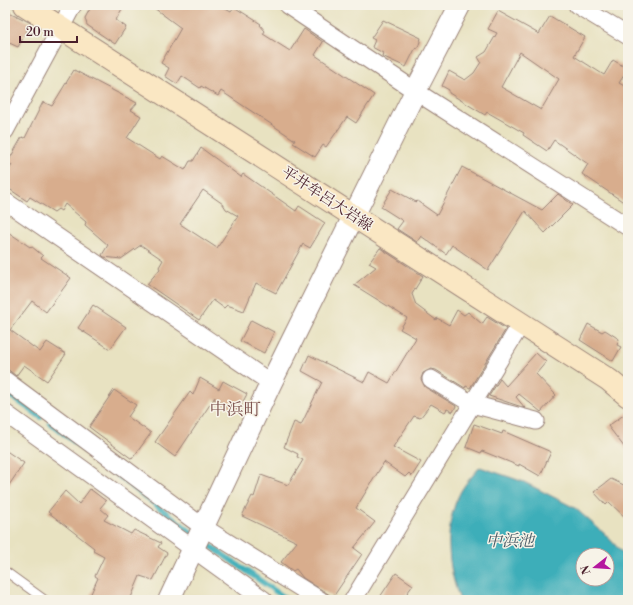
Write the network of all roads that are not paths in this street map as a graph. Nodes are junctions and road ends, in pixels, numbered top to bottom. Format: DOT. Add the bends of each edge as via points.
graph roads {
  1 [pos="25,5"];
  2 [pos="73,5"];
  3 [pos="287,5"];
  4 [pos="460,5"];
  5 [pos="577,5"];
  6 [pos="61,28"];
  7 [pos="628,36"];
  8 [pos="416,90"];
  9 [pos="5,131"];
  10 [pos="5,201"];
  11 [pos="354,217"];
  12 [pos="628,227"];
  13 [pos="521,324"];
  14 [pos="431,379"];
  15 [pos="5,380"];
  16 [pos="271,383"];
  17 [pos="628,396"];
  18 [pos="472,404"];
  19 [pos="5,413"];
  20 [pos="536,421"];
  21 [pos="203,527"];
  22 [pos="193,550"];
  23 [pos="5,571"];
  24 [pos="45,600"];
  25 [pos="169,600"];
  26 [pos="264,600"];
  27 [pos="320,600"];
  28 [pos="353,600"];
  1 -- 6 [label="main road, 平井牟呂大岩線"];
  2 -- 6 [label="street"];
  3 -- 8 [label="street"];
  4 -- 8 [label="street"];
  5 -- 7 [label="street"];
  6 -- 9 [label="street"];
  6 -- 11 [label="main road, 平井牟呂大岩線"];
  8 -- 11 [label="street"];
  8 -- 12 [label="street"];
  10 -- 16 [label="street"];
  11 -- 13 [label="main road, 平井牟呂大岩線"];
  11 -- 16 [label="street"];
  13 -- 17 [label="main road, 平井牟呂大岩線" via="609,380"];
  13 -- 18 [label="street"];
  14 -- 18 [label="street"];
  15 -- 21 [label="street"];
  16 -- 21 [label="street"];
  18 -- 20 [label="street"];
  18 -- 28 [label="street"];
  19 -- 22 [label="street"];
  21 -- 22 [label="street"];
  21 -- 27 [label="street"];
  22 -- 25 [label="street"];
  22 -- 26 [label="street"];
  23 -- 24 [label="lane"];
}
